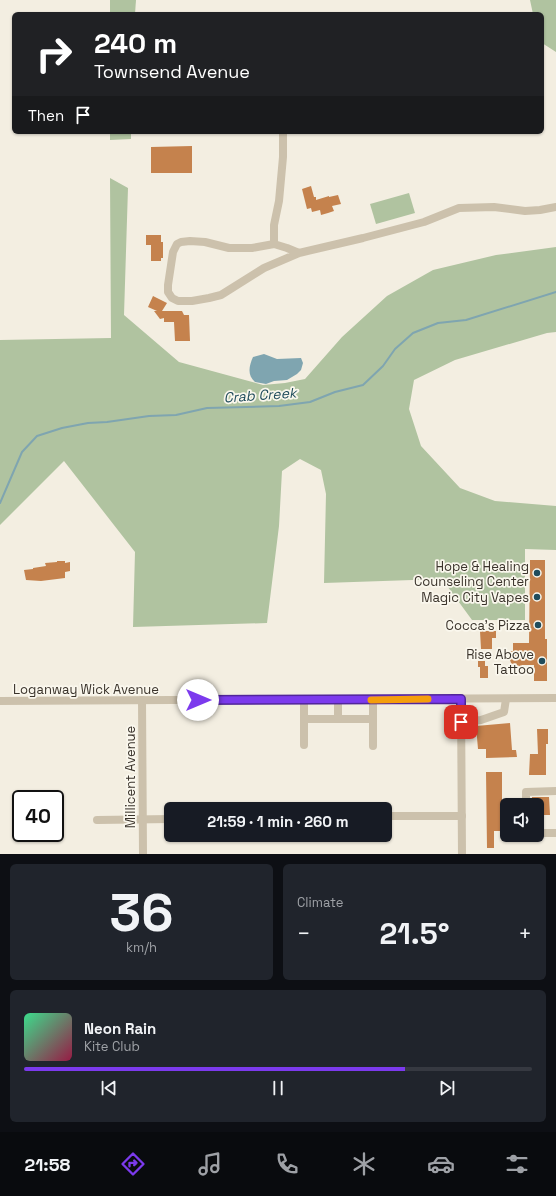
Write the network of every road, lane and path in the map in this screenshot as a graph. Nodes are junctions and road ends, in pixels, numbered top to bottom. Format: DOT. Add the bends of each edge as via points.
graph roads {
  1 [pos="283,134"];
  2 [pos="556,207"];
  3 [pos="274,244"];
  4 [pos="299,253"];
  5 [pos="556,698"];
  6 [pos="461,699"];
  7 [pos="506,699"];
  8 [pos="142,700"];
  9 [pos="304,700"];
  10 [pos="338,700"];
  11 [pos="373,700"];
  12 [pos="0,701"];
  13 [pos="373,718"];
  14 [pos="304,719"];
  15 [pos="338,719"];
  16 [pos="461,722"];
  17 [pos="304,745"];
  18 [pos="373,746"];
  19 [pos="556,791"];
  20 [pos="526,798"];
  21 [pos="392,816"];
  22 [pos="462,816"];
  23 [pos="142,819"];
  24 [pos="164,819"];
  25 [pos="97,820"];
  26 [pos="544,833"];
  27 [pos="556,833"];
  28 [pos="143,854"];
  29 [pos="462,854"];
  1 -- 3 [label="street"];
  2 -- 4 [label="street" via="525,211 494,207 459,208 424,222"];
  3 -- 4 [label="street"];
  3 -- 4 [label="street" via="252,248 229,248 190,240 176,244 168,292 178,301 221,295 264,268"];
  5 -- 7 [label="street, Loganway Wick Avenue"];
  6 -- 7 [label="street, Loganway Wick Avenue"];
  6 -- 11 [label="street, Loganway Wick Avenue"];
  6 -- 16 [label="street"];
  7 -- 16 [label="street" via="504,712 481,720"];
  8 -- 9 [label="street, Loganway Wick Avenue"];
  8 -- 12 [label="street, Loganway Wick Avenue"];
  8 -- 23 [label="street, Millicent Avenue"];
  9 -- 10 [label="street, Loganway Wick Avenue"];
  9 -- 14 [label="street"];
  10 -- 11 [label="street, Loganway Wick Avenue"];
  10 -- 15 [label="street"];
  11 -- 13 [label="street"];
  13 -- 15 [label="street"];
  13 -- 18 [label="street"];
  14 -- 15 [label="street"];
  14 -- 17 [label="street"];
  16 -- 22 [label="street"];
  19 -- 20 [label="street" via="526,792"];
  21 -- 22 [label="street"];
  22 -- 29 [label="street"];
  23 -- 24 [label="street"];
  23 -- 25 [label="street"];
  23 -- 28 [label="street, Millicent Avenue"];
  26 -- 27 [label="street"];
}
